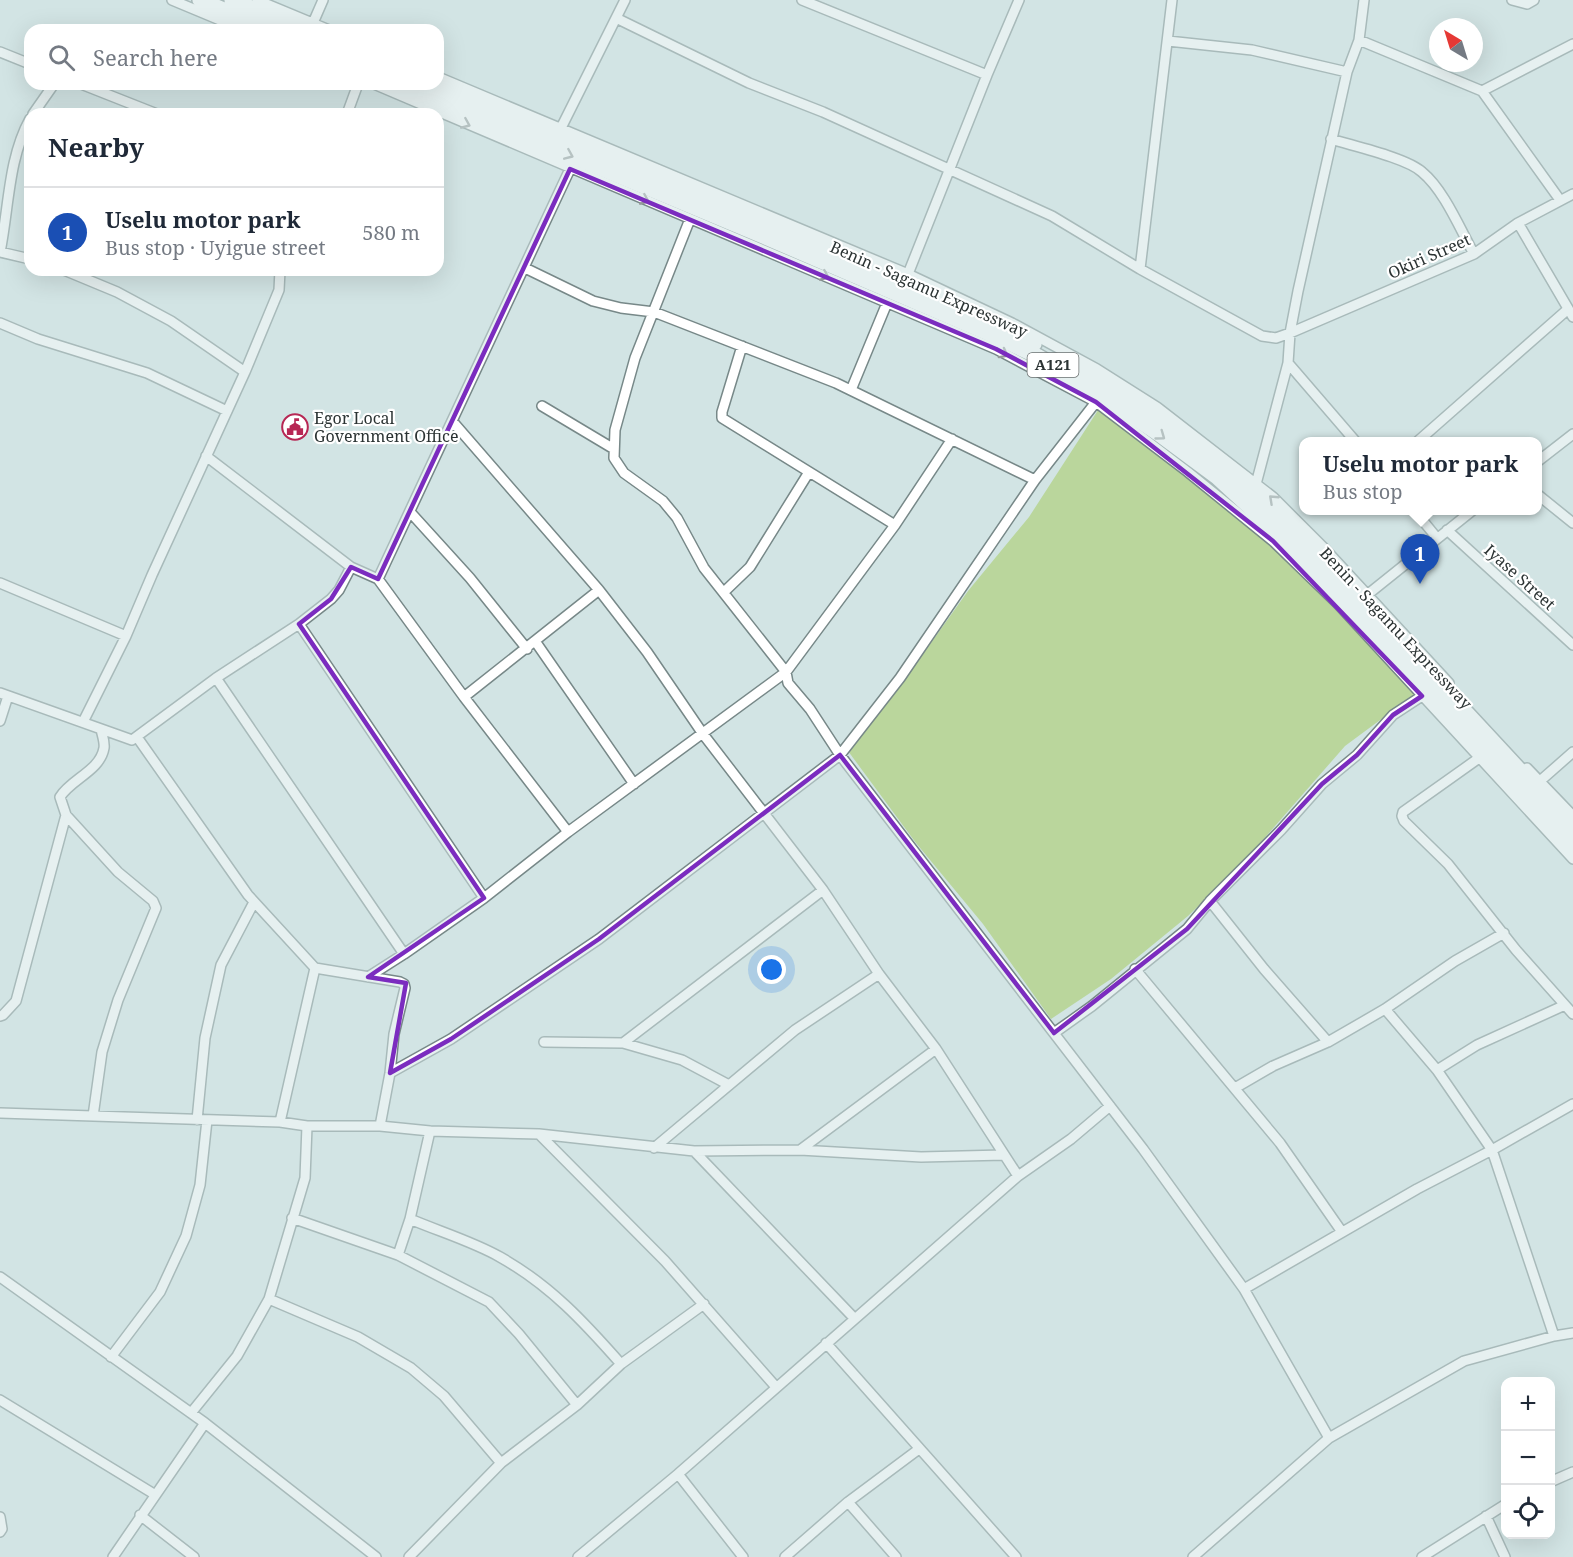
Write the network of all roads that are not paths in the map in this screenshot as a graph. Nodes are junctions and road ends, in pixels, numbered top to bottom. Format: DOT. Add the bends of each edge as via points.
graph roads {
  1 [pos="171,0"];
  2 [pos="200,0"];
  3 [pos="232,0"];
  4 [pos="257,0"];
  5 [pos="323,0"];
  6 [pos="624,0"];
  7 [pos="802,0"];
  8 [pos="1019,0"];
  9 [pos="1172,0"];
  10 [pos="1364,0"];
  11 [pos="1512,0"];
  12 [pos="1534,0"];
  13 [pos="616,18"];
  14 [pos="229,24"];
  15 [pos="257,24"];
  16 [pos="302,24"];
  17 [pos="304,24"];
  18 [pos="309,24"];
  19 [pos="1359,40"];
  20 [pos="1168,41"];
  21 [pos="1573,44"];
  22 [pos="0,52"];
  23 [pos="24,62"];
  24 [pos="1347,72"];
  25 [pos="987,75"];
  26 [pos="444,79"];
  27 [pos="444,89"];
  28 [pos="50,90"];
  29 [pos="96,90"];
  30 [pos="356,90"];
  31 [pos="388,90"];
  32 [pos="413,90"];
  33 [pos="1482,91"];
  34 [pos="37,108"];
  35 [pos="142,108"];
  36 [pos="349,108"];
  37 [pos="429,108"];
  38 [pos="444,114"];
  39 [pos="561,128"];
  40 [pos="24,132"];
  41 [pos="1331,139"];
  42 [pos="570,169"];
  43 [pos="950,169"];
  44 [pos="1573,194"];
  45 [pos="1560,200"];
  46 [pos="690,219"];
  47 [pos="1518,223"];
  48 [pos="0,252"];
  49 [pos="1474,254"];
  50 [pos="24,258"];
  51 [pos="525,268"];
  52 [pos="1140,269"];
  53 [pos="78,276"];
  54 [pos="280,276"];
  55 [pos="906,279"];
  56 [pos="887,303"];
  57 [pos="654,312"];
  58 [pos="1570,314"];
  59 [pos="0,323"];
  60 [pos="986,327"];
  61 [pos="1290,333"];
  62 [pos="742,346"];
  63 [pos="1288,363"];
  64 [pos="245,372"];
  65 [pos="851,390"];
  66 [pos="1096,402"];
  67 [pos="542,406"];
  68 [pos="227,411"];
  69 [pos="453,422"];
  70 [pos="1573,434"];
  71 [pos="1353,437"];
  72 [pos="1422,437"];
  73 [pos="952,439"];
  74 [pos="614,449"];
  75 [pos="206,456"];
  76 [pos="1542,458"];
  77 [pos="809,472"];
  78 [pos="1035,480"];
  79 [pos="1256,484"];
  80 [pos="1542,498"];
  81 [pos="411,513"];
  82 [pos="1418,515"];
  83 [pos="1466,515"];
  84 [pos="1573,523"];
  85 [pos="895,525"];
  86 [pos="1447,530"];
  87 [pos="1437,538"];
  88 [pos="351,567"];
  89 [pos="378,579"];
  90 [pos="0,584"];
  91 [pos="599,590"];
  92 [pos="724,592"];
  93 [pos="1367,595"];
  94 [pos="299,624"];
  95 [pos="126,636"];
  96 [pos="535,641"];
  97 [pos="1573,645"];
  98 [pos="527,649"];
  99 [pos="786,672"];
  100 [pos="216,678"];
  101 [pos="4,694"];
  102 [pos="1422,696"];
  103 [pos="464,697"];
  104 [pos="0,721"];
  105 [pos="83,722"];
  106 [pos="101,729"];
  107 [pos="703,734"];
  108 [pos="137,737"];
  109 [pos="1573,752"];
  110 [pos="840,755"];
  111 [pos="1479,758"];
  112 [pos="1539,781"];
  113 [pos="634,784"];
  114 [pos="764,812"];
  115 [pos="66,815"];
  116 [pos="1573,816"];
  117 [pos="1573,828"];
  118 [pos="568,832"];
  119 [pos="1573,846"];
  120 [pos="1573,859"];
  121 [pos="823,890"];
  122 [pos="484,898"];
  123 [pos="1210,901"];
  124 [pos="254,902"];
  125 [pos="1504,933"];
  126 [pos="404,954"];
  127 [pos="315,968"];
  128 [pos="1135,969"];
  129 [pos="879,974"];
  130 [pos="368,977"];
  131 [pos="1565,1005"];
  132 [pos="1385,1009"];
  133 [pos="1573,1014"];
  134 [pos="0,1016"];
  135 [pos="1054,1033"];
  136 [pos="543,1042"];
  137 [pos="1328,1042"];
  138 [pos="623,1043"];
  139 [pos="936,1049"];
  140 [pos="1437,1070"];
  141 [pos="390,1073"];
  142 [pos="729,1085"];
  143 [pos="1235,1088"];
  144 [pos="1573,1104"];
  145 [pos="1110,1106"];
  146 [pos="0,1113"];
  147 [pos="93,1116"];
  148 [pos="197,1119"];
  149 [pos="207,1120"];
  150 [pos="280,1122"];
  151 [pos="308,1126"];
  152 [pos="380,1126"];
  153 [pos="430,1131"];
  154 [pos="539,1134"];
  155 [pos="654,1148"];
  156 [pos="800,1150"];
  157 [pos="1492,1150"];
  158 [pos="694,1151"];
  159 [pos="1004,1155"];
  160 [pos="1018,1176"];
  161 [pos="292,1218"];
  162 [pos="410,1220"];
  163 [pos="1342,1232"];
  164 [pos="398,1255"];
  165 [pos="0,1277"];
  166 [pos="1244,1289"];
  167 [pos="269,1299"];
  168 [pos="704,1304"];
  169 [pos="854,1318"];
  170 [pos="1573,1333"];
  171 [pos="1554,1336"];
  172 [pos="826,1343"];
  173 [pos="111,1358"];
  174 [pos="621,1364"];
  175 [pos="776,1386"];
  176 [pos="0,1400"];
  177 [pos="576,1405"];
  178 [pos="191,1413"];
  179 [pos="205,1423"];
  180 [pos="1329,1438"];
  181 [pos="919,1449"];
  182 [pos="501,1463"];
  183 [pos="1573,1472"];
  184 [pos="678,1474"];
  185 [pos="1555,1480"];
  186 [pos="154,1494"];
  187 [pos="848,1502"];
  188 [pos="1501,1507"];
  189 [pos="140,1515"];
  190 [pos="1486,1516"];
  191 [pos="0,1517"];
  192 [pos="0,1532"];
  193 [pos="112,1557"];
  194 [pos="194,1557"];
  195 [pos="376,1557"];
  196 [pos="409,1557"];
  197 [pos="578,1557"];
  198 [pos="743,1557"];
  199 [pos="785,1557"];
  200 [pos="896,1557"];
  201 [pos="1016,1557"];
  202 [pos="1193,1557"];
  203 [pos="1422,1557"];
  204 [pos="1505,1557"];
  1 -- 14 [label="street"];
  2 -- 15 [label="highway"];
  3 -- 16 [label="highway"];
  4 -- 17 [label="street"];
  5 -- 18 [label="street"];
  6 -- 13 [label="street"];
  7 -- 25 [label="street"];
  8 -- 25 [label="street"];
  9 -- 20 [label="street"];
  10 -- 19 [label="street"];
  11 -- 12 [label="street" via="1527,4"];
  13 -- 39 [label="street"];
  13 -- 43 [label="street, Okiri Street" via="749,83"];
  19 -- 24 [label="street"];
  19 -- 33 [label="street"];
  20 -- 24 [label="street" via="1252,50"];
  20 -- 52 [label="street"];
  21 -- 33 [label="street"];
  22 -- 23 [label="street"];
  24 -- 41 [label="street"];
  25 -- 43 [label="street"];
  26 -- 39 [label="street"];
  27 -- 55 [label="highway, A121"];
  28 -- 34 [label="street"];
  29 -- 35 [label="street"];
  30 -- 36 [label="street"];
  31 -- 37 [label="street, one-way"];
  32 -- 60 [label="highway, Benin - Sagamu Expressway / A121, one-way"];
  33 -- 45 [label="street"];
  38 -- 42 [label="street, one-way"];
  39 -- 55 [label="street"];
  40 -- 48 [label="street" via="16,149"];
  41 -- 49 [label="street" via="1422,171 1437,188"];
  41 -- 61 [label="street"];
  42 -- 46 [label="street, one-way"];
  42 -- 51 [label="street"];
  43 -- 52 [label="street, Okiri Street" via="1052,216"];
  43 -- 55 [label="street"];
  44 -- 45 [label="street, Okiri Street"];
  45 -- 47 [label="street, Okiri Street"];
  46 -- 56 [label="street, one-way"];
  46 -- 57 [label="street"];
  47 -- 49 [label="street, Okiri Street"];
  47 -- 58 [label="street"];
  48 -- 50 [label="street"];
  49 -- 61 [label="street, Okiri Street"];
  51 -- 57 [label="street" via="593,301"];
  51 -- 69 [label="street"];
  52 -- 61 [label="street, Okiri Street" via="1262,336 1276,338"];
  53 -- 64 [label="street" via="171,321"];
  54 -- 64 [label="street" via="279,290"];
  55 -- 60 [label="highway, A121"];
  55 -- 79 [label="street" via="1012,323 1097,369 1157,407"];
  56 -- 65 [label="street"];
  56 -- 66 [label="street, one-way" via="996,349"];
  57 -- 62 [label="street"];
  57 -- 74 [label="street" via="635,358 615,430"];
  58 -- 72 [label="street"];
  59 -- 68 [label="street" via="147,373"];
  60 -- 117 [label="highway, A121" via="1061,358 1120,393 1237,480 1356,594"];
  60 -- 119 [label="highway, Benin - Sagamu Expressway / A121, one-way" via="1088,386 1217,477 1302,555"];
  61 -- 63 [label="street"];
  62 -- 65 [label="street"];
  62 -- 77 [label="street" via="722,418"];
  63 -- 71 [label="street"];
  63 -- 79 [label="street"];
  64 -- 68 [label="street"];
  65 -- 73 [label="street"];
  66 -- 78 [label="street"];
  66 -- 102 [label="street" via="1273,541 1338,604"];
  67 -- 74 [label="street"];
  68 -- 75 [label="street"];
  69 -- 81 [label="street"];
  69 -- 91 [label="street"];
  70 -- 76 [label="street"];
  73 -- 78 [label="street"];
  73 -- 85 [label="street"];
  74 -- 92 [label="street" via="614,458 624,473 663,501 677,518 704,568"];
  75 -- 88 [label="street"];
  75 -- 95 [label="street"];
  77 -- 85 [label="street"];
  77 -- 92 [label="street" via="750,567"];
  78 -- 110 [label="street" via="900,678"];
  93 -- 79 [label="street, one-way"];
  80 -- 84 [label="street"];
  81 -- 89 [label="street"];
  81 -- 98 [label="street"];
  82 -- 87 [label="street"];
  83 -- 86 [label="street"];
  85 -- 99 [label="street"];
  86 -- 87 [label="street"];
  86 -- 97 [label="street, Iyase Street"];
  87 -- 93 [label="street"];
  88 -- 89 [label="street"];
  88 -- 94 [label="street" via="331,599"];
  89 -- 103 [label="street"];
  90 -- 95 [label="street"];
  91 -- 96 [label="street"];
  91 -- 107 [label="street"];
  92 -- 99 [label="street"];
  93 -- 112 [label="street"];
  94 -- 100 [label="street"];
  94 -- 122 [label="street"];
  95 -- 105 [label="street"];
  96 -- 98 [label="street"];
  96 -- 113 [label="street"];
  98 -- 103 [label="street"];
  99 -- 107 [label="street"];
  99 -- 110 [label="street" via="788,683"];
  100 -- 108 [label="street"];
  100 -- 126 [label="street"];
  101 -- 104 [label="street"];
  101 -- 105 [label="street"];
  102 -- 111 [label="street"];
  102 -- 123 [label="street" via="1393,715"];
  103 -- 118 [label="street"];
  105 -- 106 [label="street"];
  106 -- 108 [label="street" via="132,740"];
  106 -- 115 [label="street" via="105,746 101,757 61,796"];
  107 -- 113 [label="street"];
  107 -- 114 [label="street"];
  108 -- 124 [label="street"];
  109 -- 112 [label="street"];
  110 -- 114 [label="street"];
  110 -- 135 [label="street"];
  111 -- 120 [label="street"];
  111 -- 125 [label="street" via="1402,816 1448,864"];
  112 -- 116 [label="street"];
  113 -- 118 [label="street"];
  114 -- 121 [label="street"];
  114 -- 141 [label="street" via="599,939 451,1039"];
  115 -- 134 [label="street" via="16,1001"];
  115 -- 147 [label="street" via="156,908 102,1052"];
  118 -- 122 [label="street"];
  121 -- 129 [label="street"];
  121 -- 138 [label="street"];
  122 -- 126 [label="street"];
  123 -- 128 [label="street" via="1186,929"];
  123 -- 137 [label="street"];
  124 -- 127 [label="street"];
  124 -- 148 [label="street" via="221,965 205,1038"];
  125 -- 131 [label="street"];
  125 -- 132 [label="street"];
  126 -- 130 [label="street"];
  127 -- 130 [label="street"];
  127 -- 150 [label="street"];
  128 -- 135 [label="street"];
  128 -- 143 [label="street"];
  129 -- 139 [label="street"];
  129 -- 142 [label="street" via="795,1030"];
  130 -- 141 [label="street" via="400,982 405,988"];
  131 -- 133 [label="street"];
  131 -- 140 [label="street" via="1477,1045"];
  132 -- 137 [label="street"];
  132 -- 140 [label="street"];
  135 -- 145 [label="street"];
  136 -- 138 [label="street"];
  137 -- 143 [label="street"];
  138 -- 142 [label="street" via="682,1060"];
  139 -- 156 [label="street"];
  139 -- 159 [label="street"];
  140 -- 157 [label="street"];
  141 -- 152 [label="street"];
  142 -- 155 [label="street"];
  143 -- 163 [label="street" via="1280,1143"];
  144 -- 157 [label="street"];
  145 -- 160 [label="street"];
  145 -- 166 [label="street"];
  146 -- 147 [label="street"];
  147 -- 148 [label="street"];
  148 -- 149 [label="street"];
  149 -- 150 [label="street"];
  149 -- 173 [label="street" via="200,1185 186,1236 159,1292"];
  150 -- 151 [label="street"];
  151 -- 152 [label="street"];
  151 -- 161 [label="street" via="305,1178"];
  152 -- 153 [label="street"];
  153 -- 154 [label="street"];
  153 -- 162 [label="street"];
  154 -- 155 [label="street"];
  154 -- 168 [label="street"];
  155 -- 158 [label="street"];
  156 -- 158 [label="street"];
  156 -- 159 [label="street" via="921,1157"];
  157 -- 163 [label="street"];
  157 -- 171 [label="street"];
  158 -- 169 [label="street"];
  159 -- 160 [label="street"];
  160 -- 169 [label="street"];
  161 -- 164 [label="street"];
  161 -- 167 [label="street"];
  162 -- 164 [label="street"];
  162 -- 174 [label="street" via="499,1256 540,1282 584,1321"];
  163 -- 166 [label="street"];
  164 -- 177 [label="street" via="489,1302"];
  165 -- 173 [label="street"];
  166 -- 180 [label="street"];
  167 -- 178 [label="street" via="237,1356"];
  167 -- 182 [label="street" via="358,1337 411,1368 444,1396"];
  168 -- 174 [label="street"];
  168 -- 175 [label="street"];
  169 -- 172 [label="street"];
  170 -- 171 [label="street"];
  171 -- 180 [label="street" via="1464,1361"];
  172 -- 175 [label="street"];
  172 -- 181 [label="street"];
  173 -- 178 [label="street"];
  174 -- 177 [label="street"];
  175 -- 184 [label="street"];
  176 -- 186 [label="street"];
  177 -- 182 [label="street"];
  178 -- 179 [label="street"];
  179 -- 186 [label="street"];
  179 -- 195 [label="street"];
  180 -- 202 [label="street"];
  181 -- 187 [label="street"];
  181 -- 201 [label="street"];
  182 -- 196 [label="street"];
  183 -- 185 [label="street"];
  184 -- 197 [label="street"];
  184 -- 198 [label="street"];
  186 -- 189 [label="street"];
  187 -- 199 [label="street"];
  187 -- 200 [label="street"];
  188 -- 190 [label="street"];
  189 -- 193 [label="street"];
  189 -- 194 [label="street"];
  190 -- 203 [label="street"];
  190 -- 204 [label="street"];
  191 -- 192 [label="street"];
}
